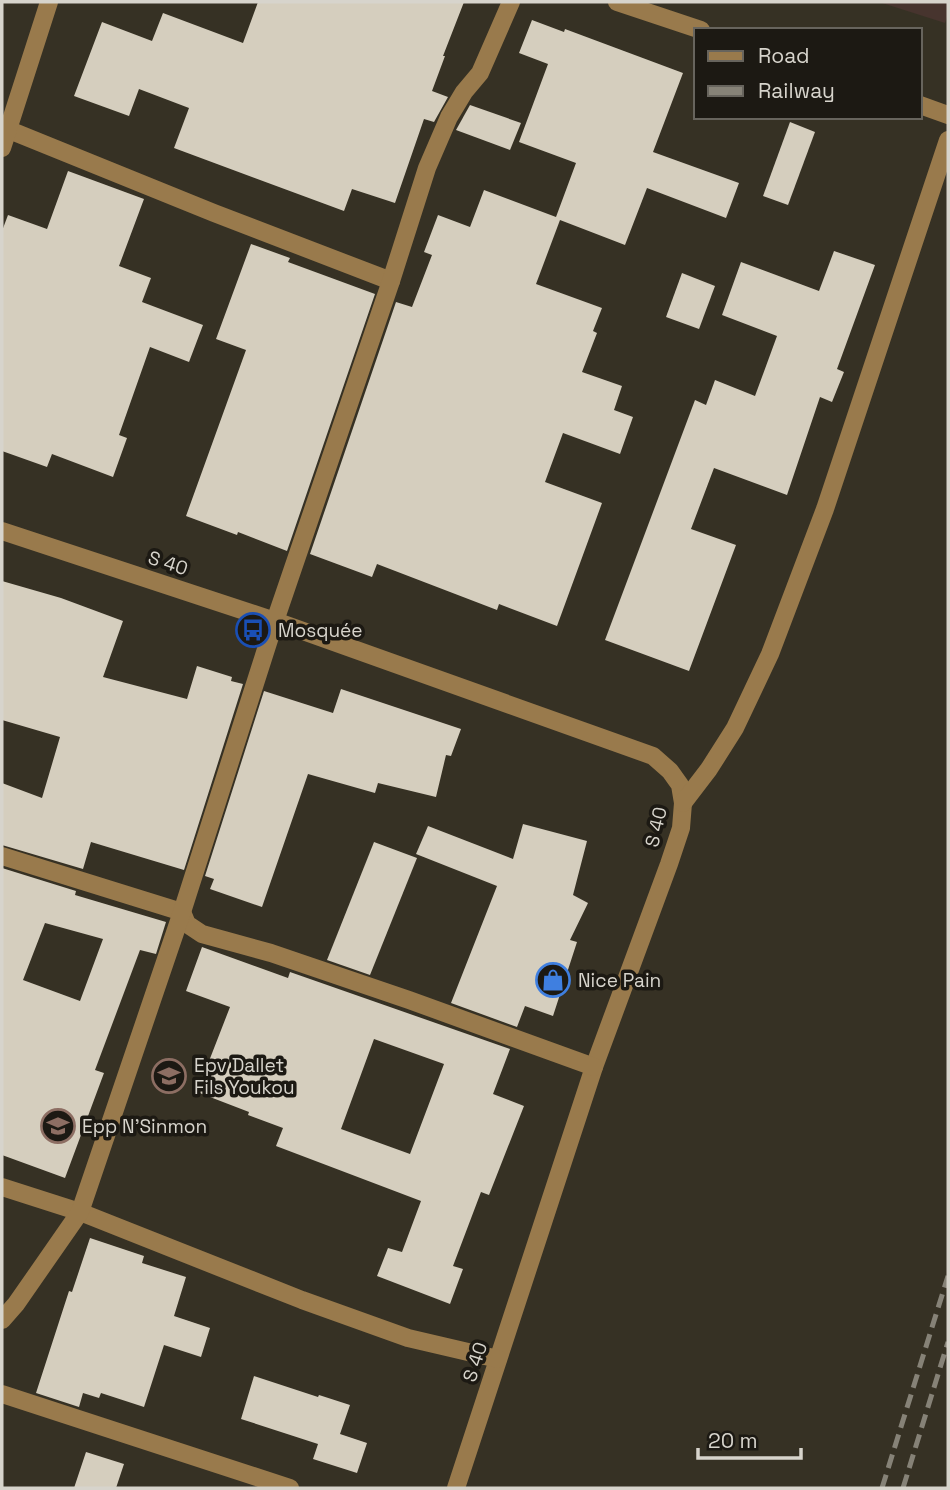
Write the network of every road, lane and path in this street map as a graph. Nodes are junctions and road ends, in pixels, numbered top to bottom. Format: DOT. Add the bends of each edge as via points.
graph roads {
  1 [pos="49,2"];
  2 [pos="511,2"];
  3 [pos="617,2"];
  4 [pos="695,28"];
  5 [pos="922,106"];
  6 [pos="948,115"];
  7 [pos="5,129"];
  8 [pos="948,140"];
  9 [pos="2,148"];
  10 [pos="391,281"];
  11 [pos="2,531"];
  12 [pos="275,621"];
  13 [pos="683,803"];
  14 [pos="2,856"];
  15 [pos="182,912"];
  16 [pos="594,1068"];
  17 [pos="2,1187"];
  18 [pos="80,1212"];
  19 [pos="2,1320"];
  20 [pos="498,1359"];
  21 [pos="2,1394"];
  22 [pos="290,1488"];
  23 [pos="456,1488"];
  1 -- 7 [label="street"];
  2 -- 10 [label="street" via="480,73 449,117 427,168"];
  3 -- 4 [label="street"];
  5 -- 6 [label="street"];
  7 -- 9 [label="street"];
  7 -- 10 [label="street"];
  8 -- 13 [label="street" via="825,509 770,654 735,728"];
  10 -- 12 [label="street"];
  11 -- 12 [label="street, S 40"];
  12 -- 13 [label="street, S 40" via="653,756 680,785"];
  12 -- 15 [label="street"];
  13 -- 16 [label="street, S 40" via="681,828 669,864"];
  14 -- 15 [label="street"];
  15 -- 16 [label="street" via="187,923 202,934 409,1000"];
  15 -- 18 [label="street"];
  16 -- 20 [label="street, S 40"];
  17 -- 18 [label="street"];
  18 -- 19 [label="street"];
  18 -- 20 [label="street" via="408,1338"];
  20 -- 23 [label="street, S 40"];
  21 -- 22 [label="street"];
}
